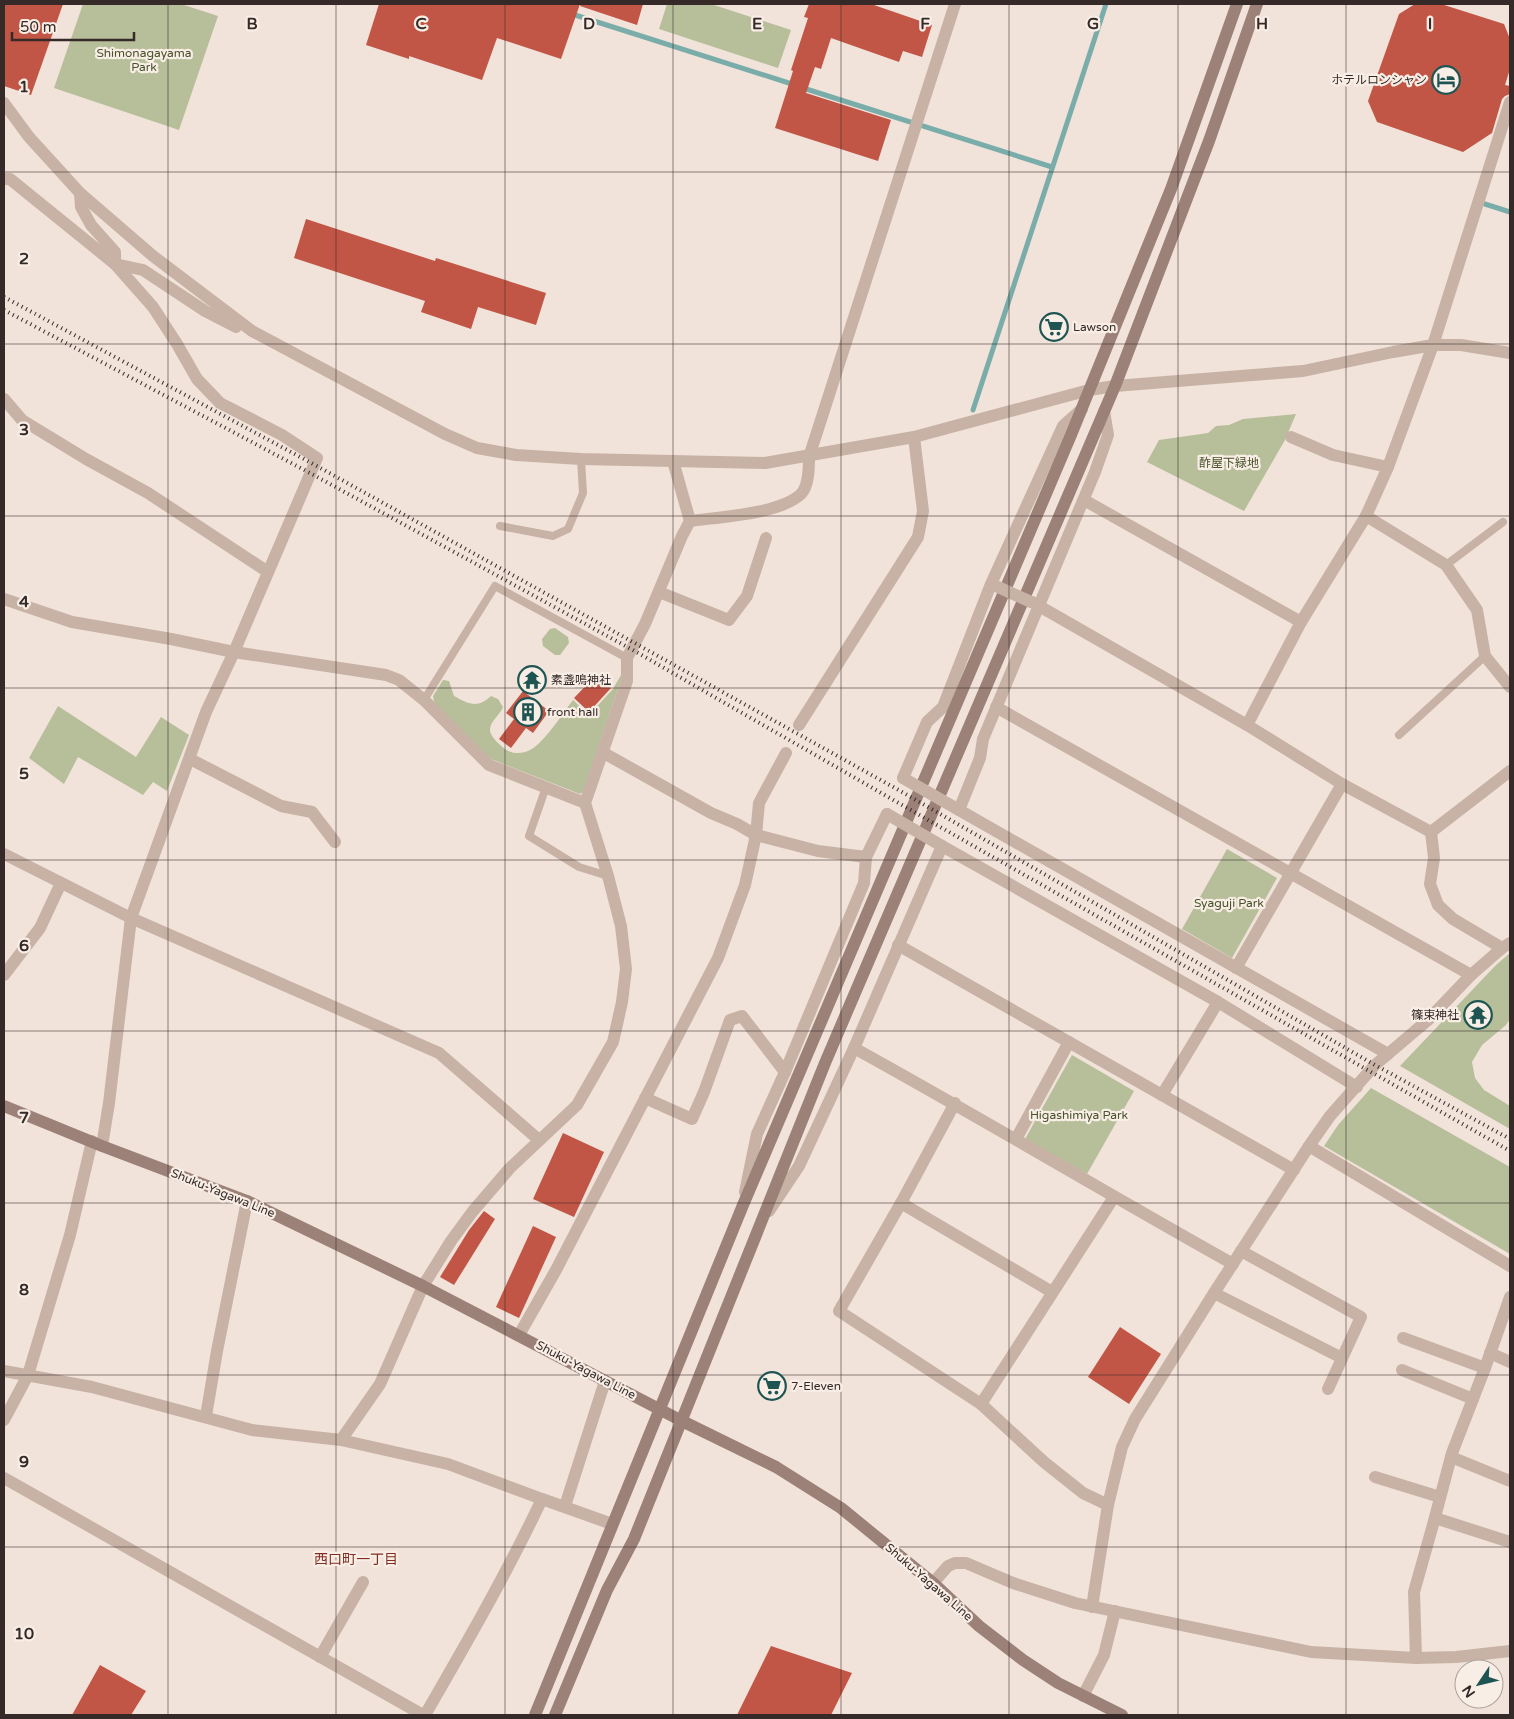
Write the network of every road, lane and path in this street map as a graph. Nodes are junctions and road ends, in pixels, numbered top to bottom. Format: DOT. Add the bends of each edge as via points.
graph roads {
  1 [pos="956,4"];
  2 [pos="1237,4"];
  3 [pos="1258,4"];
  4 [pos="1510,102"];
  5 [pos="4,103"];
  6 [pos="4,178"];
  7 [pos="80,193"];
  8 [pos="116,264"];
  9 [pos="252,331"];
  10 [pos="1432,345"];
  11 [pos="1510,353"];
  12 [pos="1115,386"];
  13 [pos="1089,390"];
  14 [pos="4,399"];
  15 [pos="1082,409"];
  16 [pos="1104,410"];
  17 [pos="914,437"];
  18 [pos="1291,437"];
  19 [pos="809,457"];
  20 [pos="581,459"];
  21 [pos="673,461"];
  22 [pos="1388,467"];
  23 [pos="1084,500"];
  24 [pos="1366,516"];
  25 [pos="690,521"];
  26 [pos="1503,522"];
  27 [pos="500,526"];
  28 [pos="766,538"];
  29 [pos="1446,565"];
  30 [pos="268,572"];
  31 [pos="995,585"];
  32 [pos="659,592"];
  33 [pos="4,599"];
  34 [pos="1036,604"];
  35 [pos="1301,622"];
  36 [pos="234,652"];
  37 [pos="1485,656"];
  38 [pos="627,658"];
  39 [pos="1510,687"];
  40 [pos="424,700"];
  41 [pos="996,707"];
  42 [pos="799,725"];
  43 [pos="1247,725"];
  44 [pos="1399,735"];
  45 [pos="602,752"];
  46 [pos="786,753"];
  47 [pos="190,759"];
  48 [pos="1510,771"];
  49 [pos="1342,784"];
  50 [pos="546,787"];
  51 [pos="585,803"];
  52 [pos="959,810"];
  53 [pos="1431,832"];
  54 [pos="756,835"];
  55 [pos="336,842"];
  56 [pos="942,846"];
  57 [pos="4,854"];
  58 [pos="866,857"];
  59 [pos="1290,874"];
  60 [pos="608,876"];
  61 [pos="61,883"];
  62 [pos="131,918"];
  63 [pos="898,945"];
  64 [pos="1506,946"];
  65 [pos="1236,968"];
  66 [pos="4,975"];
  67 [pos="1471,975"];
  68 [pos="1218,1002"];
  69 [pos="1069,1042"];
  70 [pos="854,1048"];
  71 [pos="1388,1054"];
  72 [pos="785,1072"];
  73 [pos="1357,1087"];
  74 [pos="1162,1094"];
  75 [pos="645,1098"];
  76 [pos="954,1103"];
  77 [pos="4,1106"];
  78 [pos="1016,1139"];
  79 [pos="539,1140"];
  80 [pos="97,1143"];
  81 [pos="1309,1146"];
  82 [pos="1294,1170"];
  83 [pos="1114,1198"];
  84 [pos="247,1201"];
  85 [pos="901,1203"];
  86 [pos="743,1205"];
  87 [pos="763,1218"];
  88 [pos="1241,1251"];
  89 [pos="1233,1264"];
  90 [pos="1510,1266"];
  91 [pos="423,1286"];
  92 [pos="1052,1292"];
  93 [pos="1214,1293"];
  94 [pos="1510,1297"];
  95 [pos="519,1335"];
  96 [pos="1403,1338"];
  97 [pos="1490,1353"];
  98 [pos="1342,1358"];
  99 [pos="1510,1362"];
  100 [pos="1485,1368"];
  101 [pos="1402,1370"];
  102 [pos="4,1371"];
  103 [pos="28,1375"];
  104 [pos="605,1381"];
  105 [pos="1328,1389"];
  106 [pos="1473,1399"];
  107 [pos="981,1404"];
  108 [pos="660,1409"];
  109 [pos="206,1416"];
  110 [pos="4,1420"];
  111 [pos="682,1421"];
  112 [pos="341,1440"];
  113 [pos="1451,1457"];
  114 [pos="1375,1477"];
  115 [pos="4,1478"];
  116 [pos="1510,1482"];
  117 [pos="1440,1498"];
  118 [pos="542,1499"];
  119 [pos="1108,1504"];
  120 [pos="565,1506"];
  121 [pos="1435,1518"];
  122 [pos="612,1524"];
  123 [pos="1510,1542"];
  124 [pos="364,1582"];
  125 [pos="933,1583"];
  126 [pos="1092,1607"];
  127 [pos="1115,1611"];
  128 [pos="1510,1651"];
  129 [pos="320,1657"];
  130 [pos="1416,1658"];
  131 [pos="1083,1696"];
  132 [pos="424,1715"];
  133 [pos="535,1715"];
  134 [pos="555,1715"];
  135 [pos="1122,1715"];
  1 -- 19 [label="street"];
  2 -- 13 [label="street" via="1171,189"];
  3 -- 12 [label="street" via="1210,142"];
  4 -- 10 [label="street"];
  5 -- 7 [label="street" via="29,137"];
  6 -- 8 [label="street" via="10,179"];
  7 -- 8 [label="street" via="81,207 91,225 115,252"];
  7 -- 9 [label="street" via="153,256"];
  8 -- 9 [label="street" via="143,270 205,311"];
  8 -- 30 [label="street" via="152,307 197,379 220,403 282,435 317,458"];
  9 -- 20 [label="street" via="477,448 516,455"];
  10 -- 11 [label="street" via="1461,345"];
  10 -- 12 [label="street" via="1303,371"];
  10 -- 22 [label="street"];
  12 -- 13 [label="street"];
  12 -- 16 [label="street"];
  13 -- 15 [label="street"];
  13 -- 17 [label="street"];
  14 -- 30 [label="street" via="22,420 148,493"];
  15 -- 31 [label="street" via="1063,426"];
  15 -- 86 [label="street"];
  16 -- 23 [label="street" via="1108,435"];
  16 -- 87 [label="street" via="825,1063"];
  17 -- 19 [label="street"];
  17 -- 42 [label="street" via="922,511 918,537"];
  18 -- 22 [label="street" via="1333,455"];
  19 -- 21 [label="street" via="765,463"];
  19 -- 25 [label="street" via="805,488 790,501 768,510"];
  20 -- 21 [label="street"];
  20 -- 27 [label="lane" via="583,493 568,529 553,536"];
  21 -- 25 [label="street"];
  22 -- 24 [label="street"];
  23 -- 34 [label="street"];
  23 -- 35 [label="street"];
  24 -- 29 [label="street"];
  24 -- 35 [label="street"];
  25 -- 32 [label="street"];
  26 -- 29 [label="lane"];
  28 -- 32 [label="street" via="747,596 729,620"];
  29 -- 37 [label="street" via="1477,610"];
  30 -- 36 [label="street"];
  31 -- 34 [label="street, bridge"];
  31 -- 52 [label="street, bridge" via="943,707 927,722 903,778"];
  32 -- 38 [label="street"];
  33 -- 36 [label="street" via="72,622"];
  34 -- 41 [label="street"];
  34 -- 43 [label="street"];
  35 -- 43 [label="street"];
  36 -- 40 [label="street" via="386,675"];
  36 -- 47 [label="street" via="206,712"];
  37 -- 39 [label="street"];
  37 -- 44 [label="lane"];
  38 -- 40 [label="lane" via="495,586"];
  38 -- 45 [label="street" via="627,681"];
  40 -- 50 [label="street" via="489,765"];
  41 -- 52 [label="street"];
  41 -- 59 [label="street"];
  43 -- 49 [label="street"];
  45 -- 51 [label="street"];
  45 -- 54 [label="street"];
  46 -- 54 [label="street" via="759,803"];
  47 -- 55 [label="street" via="281,806 312,812"];
  47 -- 62 [label="street"];
  48 -- 53 [label="street"];
  49 -- 53 [label="street"];
  49 -- 59 [label="street"];
  50 -- 51 [label="street"];
  50 -- 60 [label="lane" via="529,836 579,867"];
  51 -- 60 [label="street"];
  52 -- 65 [label="street"];
  53 -- 64 [label="street" via="1434,858 1430,884 1438,906 1452,919"];
  54 -- 58 [label="street" via="818,852"];
  54 -- 75 [label="street" via="745,886 718,958"];
  56 -- 58 [label="street, bridge" via="887,814"];
  56 -- 63 [label="street"];
  56 -- 68 [label="street"];
  57 -- 61 [label="street"];
  58 -- 72 [label="street" via="864,882"];
  59 -- 65 [label="street"];
  59 -- 67 [label="street"];
  60 -- 79 [label="street" via="621,926 626,968 613,1042 577,1105"];
  61 -- 62 [label="street"];
  61 -- 66 [label="street" via="40,928"];
  62 -- 79 [label="street" via="439,1053"];
  62 -- 80 [label="street" via="109,1103"];
  63 -- 69 [label="street"];
  63 -- 70 [label="street"];
  64 -- 67 [label="street"];
  65 -- 71 [label="street"];
  67 -- 71 [label="street" via="1428,1020"];
  68 -- 73 [label="street"];
  68 -- 74 [label="street"];
  69 -- 74 [label="street"];
  69 -- 78 [label="street"];
  70 -- 76 [label="street"];
  70 -- 87 [label="street" via="799,1166"];
  71 -- 73 [label="street"];
  72 -- 75 [label="street" via="742,1016 730,1020 692,1119"];
  72 -- 86 [label="street" via="757,1134"];
  73 -- 81 [label="street" via="1330,1116"];
  74 -- 82 [label="street"];
  75 -- 95 [label="street"];
  76 -- 78 [label="street"];
  76 -- 85 [label="street"];
  77 -- 80 [label="street, Shuku-Yagawa Line"];
  78 -- 83 [label="street"];
  79 -- 91 [label="street" via="473,1211"];
  80 -- 84 [label="street, Shuku-Yagawa Line"];
  80 -- 103 [label="street"];
  81 -- 82 [label="street"];
  81 -- 90 [label="street"];
  82 -- 88 [label="street"];
  83 -- 89 [label="street"];
  83 -- 92 [label="street"];
  84 -- 91 [label="street, Shuku-Yagawa Line"];
  84 -- 109 [label="street"];
  85 -- 92 [label="street"];
  85 -- 107 [label="street" via="839,1311"];
  86 -- 108 [label="street"];
  87 -- 111 [label="street"];
  88 -- 89 [label="street"];
  88 -- 98 [label="street" via="1361,1318"];
  89 -- 93 [label="street"];
  91 -- 95 [label="street, Shuku-Yagawa Line"];
  91 -- 112 [label="street" via="380,1384"];
  92 -- 107 [label="street"];
  93 -- 98 [label="street"];
  93 -- 119 [label="street" via="1135,1418 1122,1447"];
  94 -- 97 [label="street"];
  95 -- 104 [label="street, Shuku-Yagawa Line"];
  96 -- 100 [label="street"];
  97 -- 99 [label="street"];
  97 -- 100 [label="street"];
  98 -- 105 [label="street"];
  100 -- 106 [label="street"];
  101 -- 106 [label="street"];
  102 -- 103 [label="street"];
  103 -- 109 [label="street" via="92,1387"];
  103 -- 110 [label="street"];
  104 -- 108 [label="street, Shuku-Yagawa Line"];
  104 -- 120 [label="street"];
  106 -- 113 [label="street"];
  107 -- 119 [label="street" via="1083,1493"];
  108 -- 111 [label="street, Shuku-Yagawa Line"];
  108 -- 122 [label="street"];
  109 -- 112 [label="street" via="252,1430"];
  111 -- 125 [label="street, Shuku-Yagawa Line" via="776,1467 829,1499"];
  111 -- 134 [label="street" via="634,1540 607,1590"];
  112 -- 118 [label="street" via="448,1464"];
  113 -- 116 [label="street"];
  113 -- 117 [label="street"];
  114 -- 117 [label="street"];
  115 -- 129 [label="street"];
  117 -- 121 [label="street"];
  118 -- 120 [label="street"];
  118 -- 132 [label="street" via="476,1628"];
  119 -- 126 [label="street"];
  120 -- 122 [label="street"];
  121 -- 123 [label="street"];
  121 -- 130 [label="street" via="1414,1592"];
  122 -- 133 [label="street"];
  124 -- 129 [label="street"];
  125 -- 126 [label="street" via="948,1566 966,1563 1020,1586"];
  125 -- 131 [label="street, Shuku-Yagawa Line" via="979,1626 1023,1660"];
  126 -- 127 [label="street"];
  127 -- 130 [label="street" via="1311,1652"];
  127 -- 131 [label="street" via="1104,1655"];
  128 -- 130 [label="street"];
  129 -- 132 [label="street"];
  131 -- 135 [label="street, Shuku-Yagawa Line"];
}
